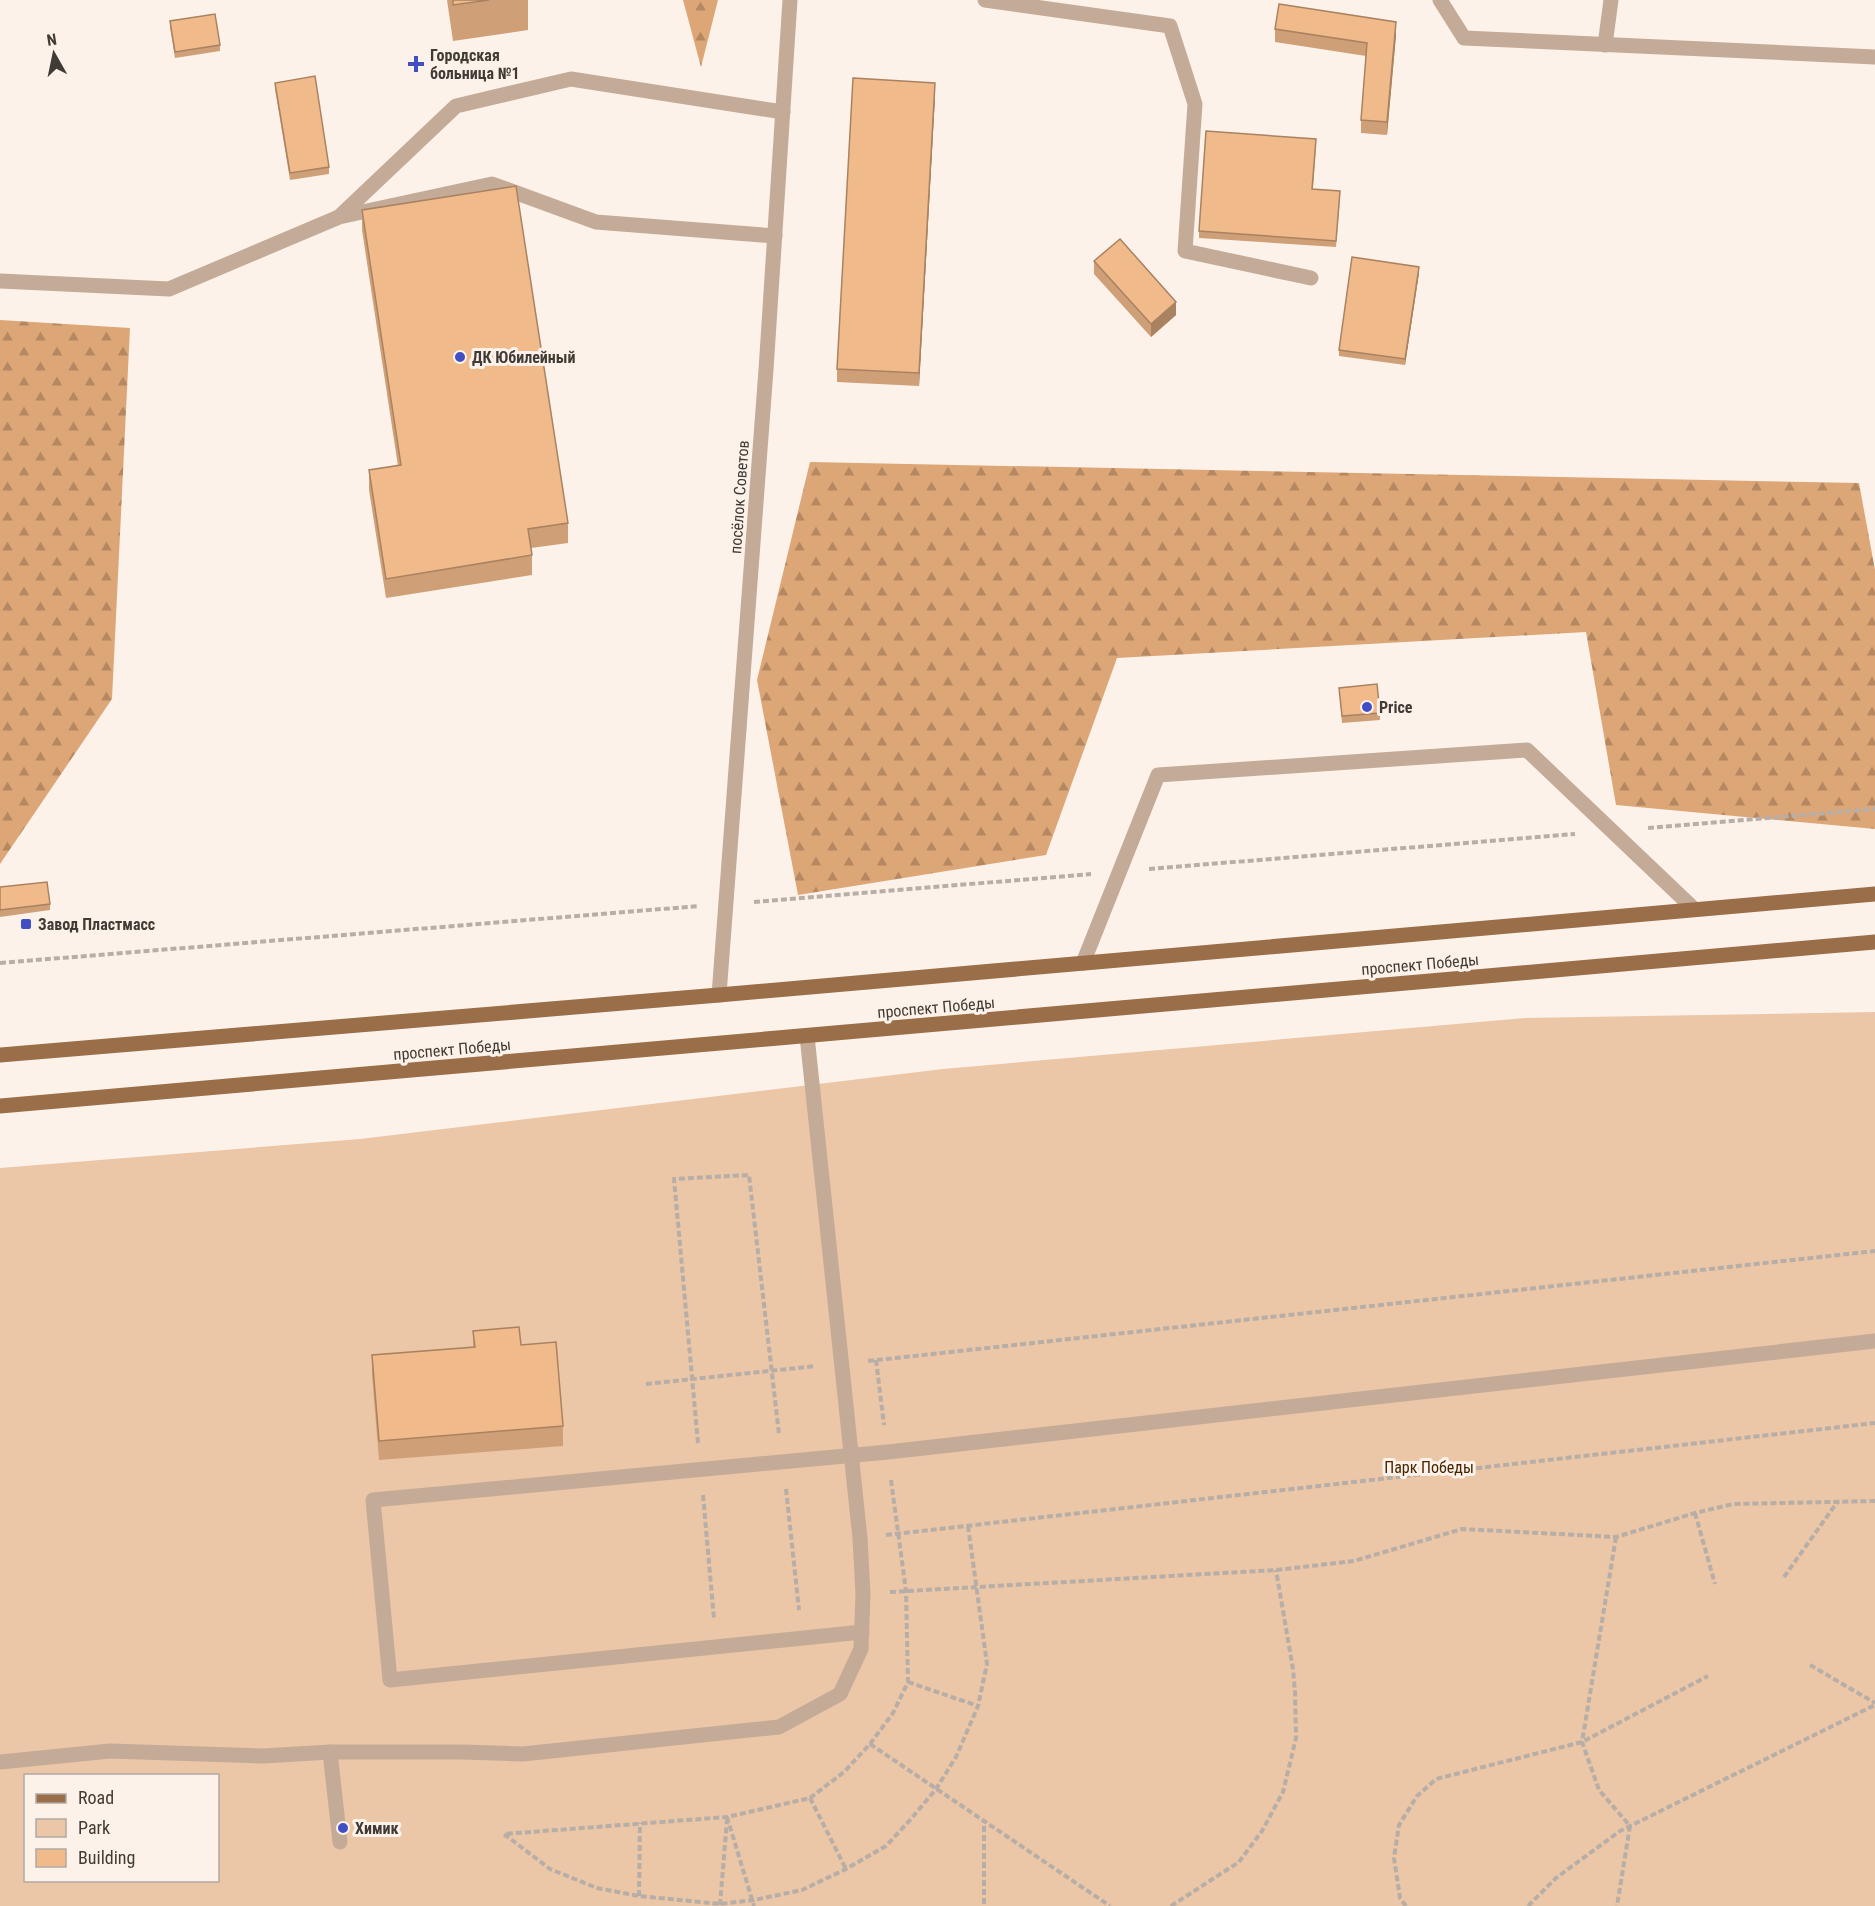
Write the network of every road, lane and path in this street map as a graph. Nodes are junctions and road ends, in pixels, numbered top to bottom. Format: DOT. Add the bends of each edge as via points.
graph roads {
  1 [pos="790,0"];
  2 [pos="985,0"];
  3 [pos="1440,0"];
  4 [pos="1611,0"];
  5 [pos="1605,45"];
  6 [pos="1875,57"];
  7 [pos="783,112"];
  8 [pos="339,217"];
  9 [pos="775,236"];
  10 [pos="1311,278"];
  11 [pos="0,281"];
  12 [pos="1875,809"];
  13 [pos="1611,831"];
  14 [pos="1120,872"];
  15 [pos="1875,894"];
  16 [pos="726,904"];
  17 [pos="1694,909"];
  18 [pos="1875,942"];
  19 [pos="0,963"];
  20 [pos="1083,963"];
  21 [pos="719,996"];
  22 [pos="807,1036"];
  23 [pos="0,1055"];
  24 [pos="0,1106"];
  25 [pos="1875,1251"];
  26 [pos="1875,1341"];
  27 [pos="840,1364"];
  28 [pos="772,1371"];
  29 [pos="692,1379"];
  30 [pos="646,1384"];
  31 [pos="1875,1423"];
  32 [pos="851,1455"];
  33 [pos="782,1462"];
  34 [pos="700,1470"];
  35 [pos="1838,1501"];
  36 [pos="1875,1501"];
  37 [pos="1695,1513"];
  38 [pos="1616,1537"];
  39 [pos="860,1538"];
  40 [pos="1276,1570"];
  41 [pos="1784,1576"];
  42 [pos="1715,1584"];
  43 [pos="863,1594"];
  44 [pos="861,1632"];
  45 [pos="802,1638"];
  46 [pos="716,1647"];
  47 [pos="1810,1665"];
  48 [pos="1708,1676"];
  49 [pos="908,1682"];
  50 [pos="1875,1704"];
  51 [pos="978,1706"];
  52 [pos="1582,1742"];
  53 [pos="870,1744"];
  54 [pos="330,1752"];
  55 [pos="0,1762"];
  56 [pos="810,1798"];
  57 [pos="984,1821"];
  58 [pos="640,1823"];
  59 [pos="1630,1826"];
  60 [pos="339,1842"];
  61 [pos="846,1869"];
  62 [pos="639,1896"];
  63 [pos="984,1904"];
  64 [pos="720,1906"];
  65 [pos="754,1906"];
  66 [pos="1110,1906"];
  67 [pos="1171,1906"];
  68 [pos="1406,1906"];
  69 [pos="1527,1906"];
  70 [pos="1617,1906"];
  1 -- 7 [label="street, посёлок Советов"];
  2 -- 10 [label="street" via="1170,26 1195,104 1185,251"];
  3 -- 5 [label="street" via="1464,38"];
  4 -- 5 [label="street"];
  5 -- 6 [label="street"];
  7 -- 8 [label="street" via="571,79 456,106"];
  7 -- 9 [label="street, посёлок Советов"];
  8 -- 9 [label="street" via="492,184 597,222"];
  8 -- 11 [label="street" via="169,289"];
  9 -- 16 [label="street, посёлок Советов"];
  12 -- 13 [label="path"];
  13 -- 14 [label="path"];
  13 -- 14 [label="street" via="1527,750 1158,775"];
  13 -- 17 [label="street"];
  14 -- 16 [label="path"];
  14 -- 20 [label="street"];
  15 -- 17 [label="main road, проспект Победы"];
  16 -- 19 [label="path"];
  16 -- 21 [label="street, посёлок Советов"];
  17 -- 20 [label="main road, проспект Победы"];
  18 -- 22 [label="main road, проспект Победы"];
  20 -- 21 [label="main road, проспект Победы"];
  21 -- 23 [label="main road, проспект Победы"];
  22 -- 24 [label="main road, проспект Победы"];
  22 -- 27 [label="street"];
  25 -- 27 [label="path"];
  26 -- 32 [label="street"];
  27 -- 28 [label="path"];
  27 -- 32 [label="street"];
  28 -- 29 [label="path"];
  28 -- 29 [label="path" via="749,1175 674,1179"];
  28 -- 33 [label="path"];
  29 -- 30 [label="path"];
  29 -- 34 [label="path"];
  31 -- 39 [label="path"];
  32 -- 33 [label="street"];
  32 -- 39 [label="street"];
  33 -- 34 [label="street"];
  33 -- 45 [label="path"];
  34 -- 46 [label="path"];
  34 -- 46 [label="street" via="372,1500 390,1680"];
  35 -- 36 [label="path"];
  35 -- 37 [label="path" via="1733,1504"];
  35 -- 41 [label="path"];
  37 -- 38 [label="path"];
  37 -- 42 [label="path"];
  38 -- 40 [label="path" via="1462,1529 1354,1561"];
  38 -- 52 [label="path"];
  39 -- 43 [label="street"];
  40 -- 43 [label="path"];
  40 -- 67 [label="path" via="1295,1692 1296,1738 1283,1792 1262,1832 1239,1862"];
  43 -- 44 [label="street"];
  44 -- 45 [label="street"];
  44 -- 54 [label="street" via="861,1649 840,1694 778,1727 523,1754"];
  45 -- 46 [label="street"];
  47 -- 50 [label="path"];
  48 -- 52 [label="path"];
  49 -- 51 [label="path"];
  50 -- 59 [label="path"];
  52 -- 59 [label="path" via="1599,1790"];
  52 -- 68 [label="path" via="1436,1779 1417,1796 1399,1825 1394,1858 1400,1899"];
  53 -- 57 [label="path"];
  54 -- 55 [label="street" via="263,1756 110,1751"];
  54 -- 60 [label="street"];
  56 -- 61 [label="path"];
  57 -- 63 [label="path"];
  57 -- 66 [label="path"];
  58 -- 62 [label="path"];
  59 -- 69 [label="path" via="1556,1878"];
  59 -- 70 [label="path"];
  64 -- 65 [label="path" via="727,1817"];
}
